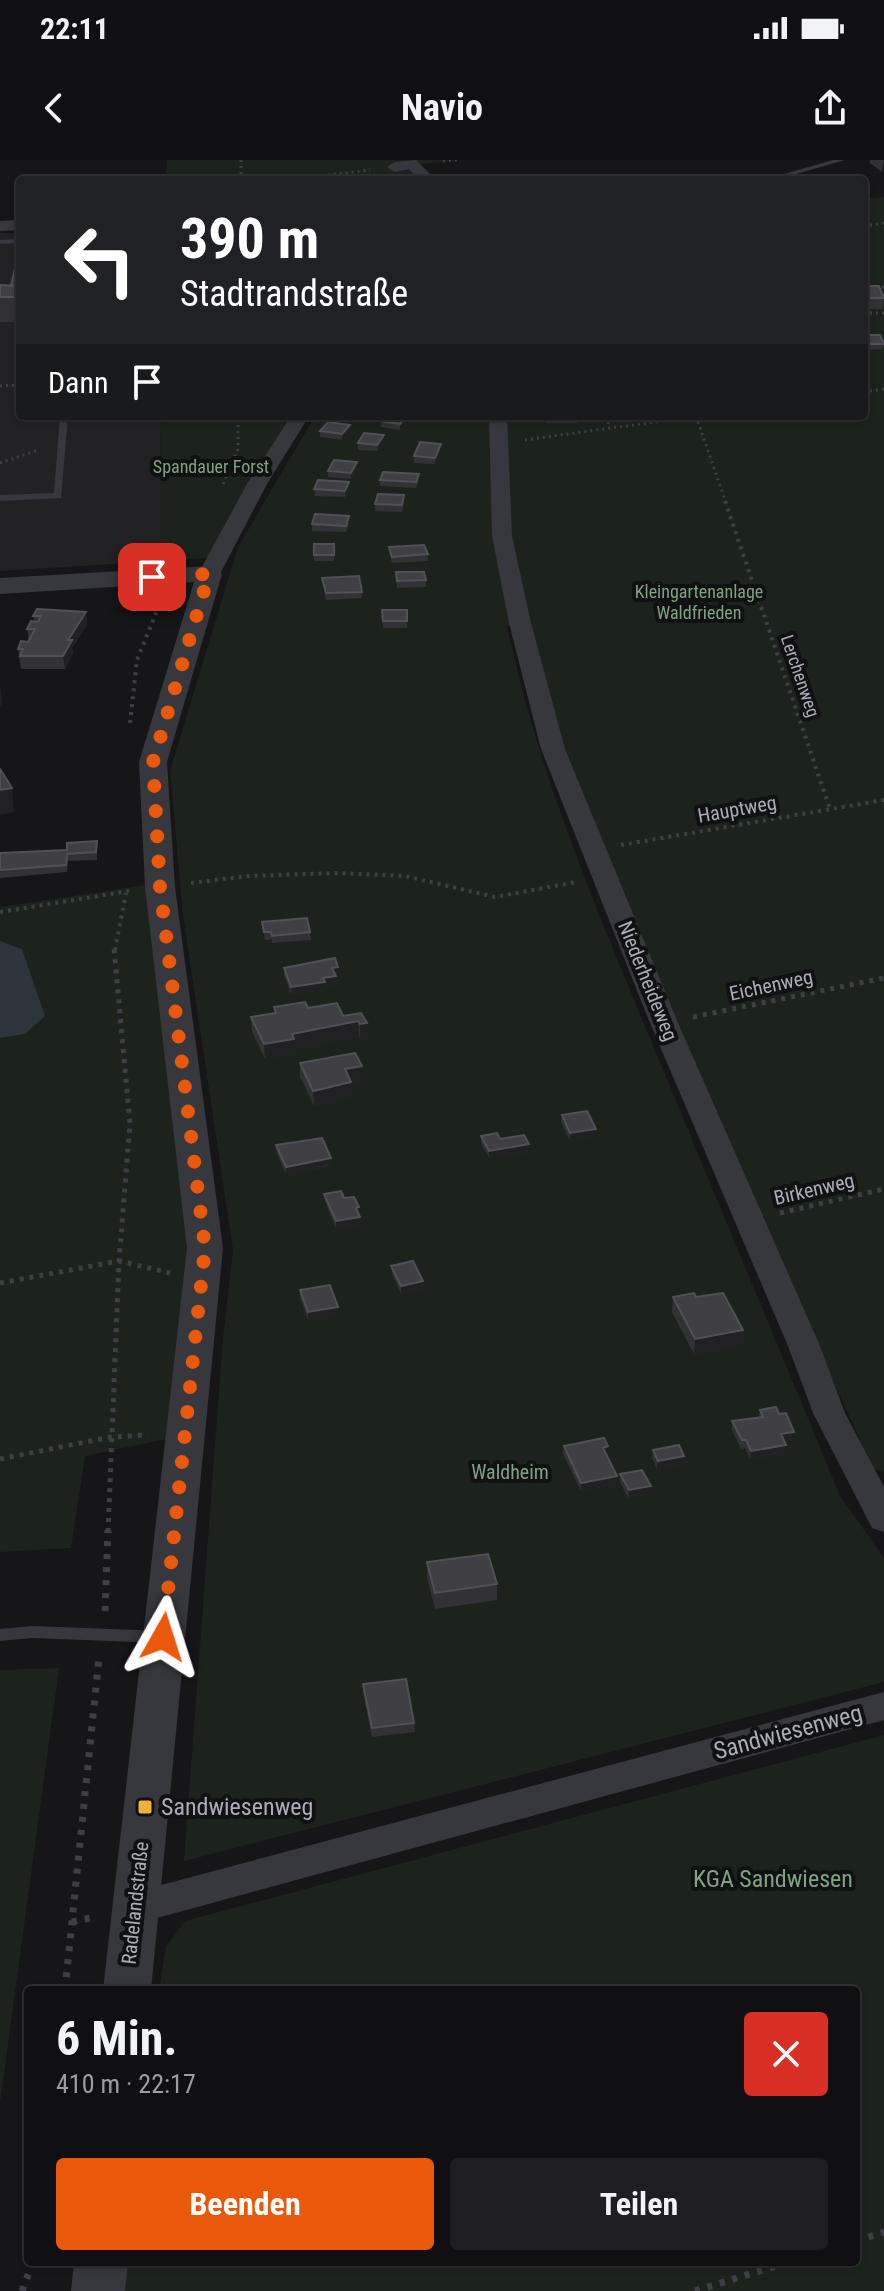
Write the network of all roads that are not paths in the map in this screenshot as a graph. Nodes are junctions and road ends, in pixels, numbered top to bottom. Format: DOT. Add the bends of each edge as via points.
graph roads {
  1 [pos="841,160"];
  2 [pos="395,167"];
  3 [pos="424,176"];
  4 [pos="782,176"];
  5 [pos="64,420"];
  6 [pos="297,420"];
  7 [pos="498,420"];
  8 [pos="0,498"];
  9 [pos="209,574"];
  10 [pos="0,586"];
  11 [pos="884,1520"];
  12 [pos="0,1635"];
  13 [pos="163,1637"];
  14 [pos="884,1706"];
  15 [pos="135,1908"];
  16 [pos="127,1986"];
  17 [pos="101,2266"];
  18 [pos="98,2291"];
  1 -- 4 [label="lane"];
  2 -- 3 [label="street" via="413,164"];
  5 -- 8 [label="lane" via="58,496"];
  6 -- 9 [label="street, Radelandstraße"];
  7 -- 11 [label="street, Niederheideweg" via="502,536 553,749 829,1413"];
  9 -- 10 [label="street"];
  9 -- 13 [label="street, Radelandstraße" via="153,762 138,887 205,1248"];
  12 -- 13 [label="lane"];
  13 -- 15 [label="street, Radelandstraße"];
  14 -- 15 [label="street, Sandwiesenweg"];
  15 -- 16 [label="street, Radelandstraße"];
  17 -- 18 [label="street"];
}
